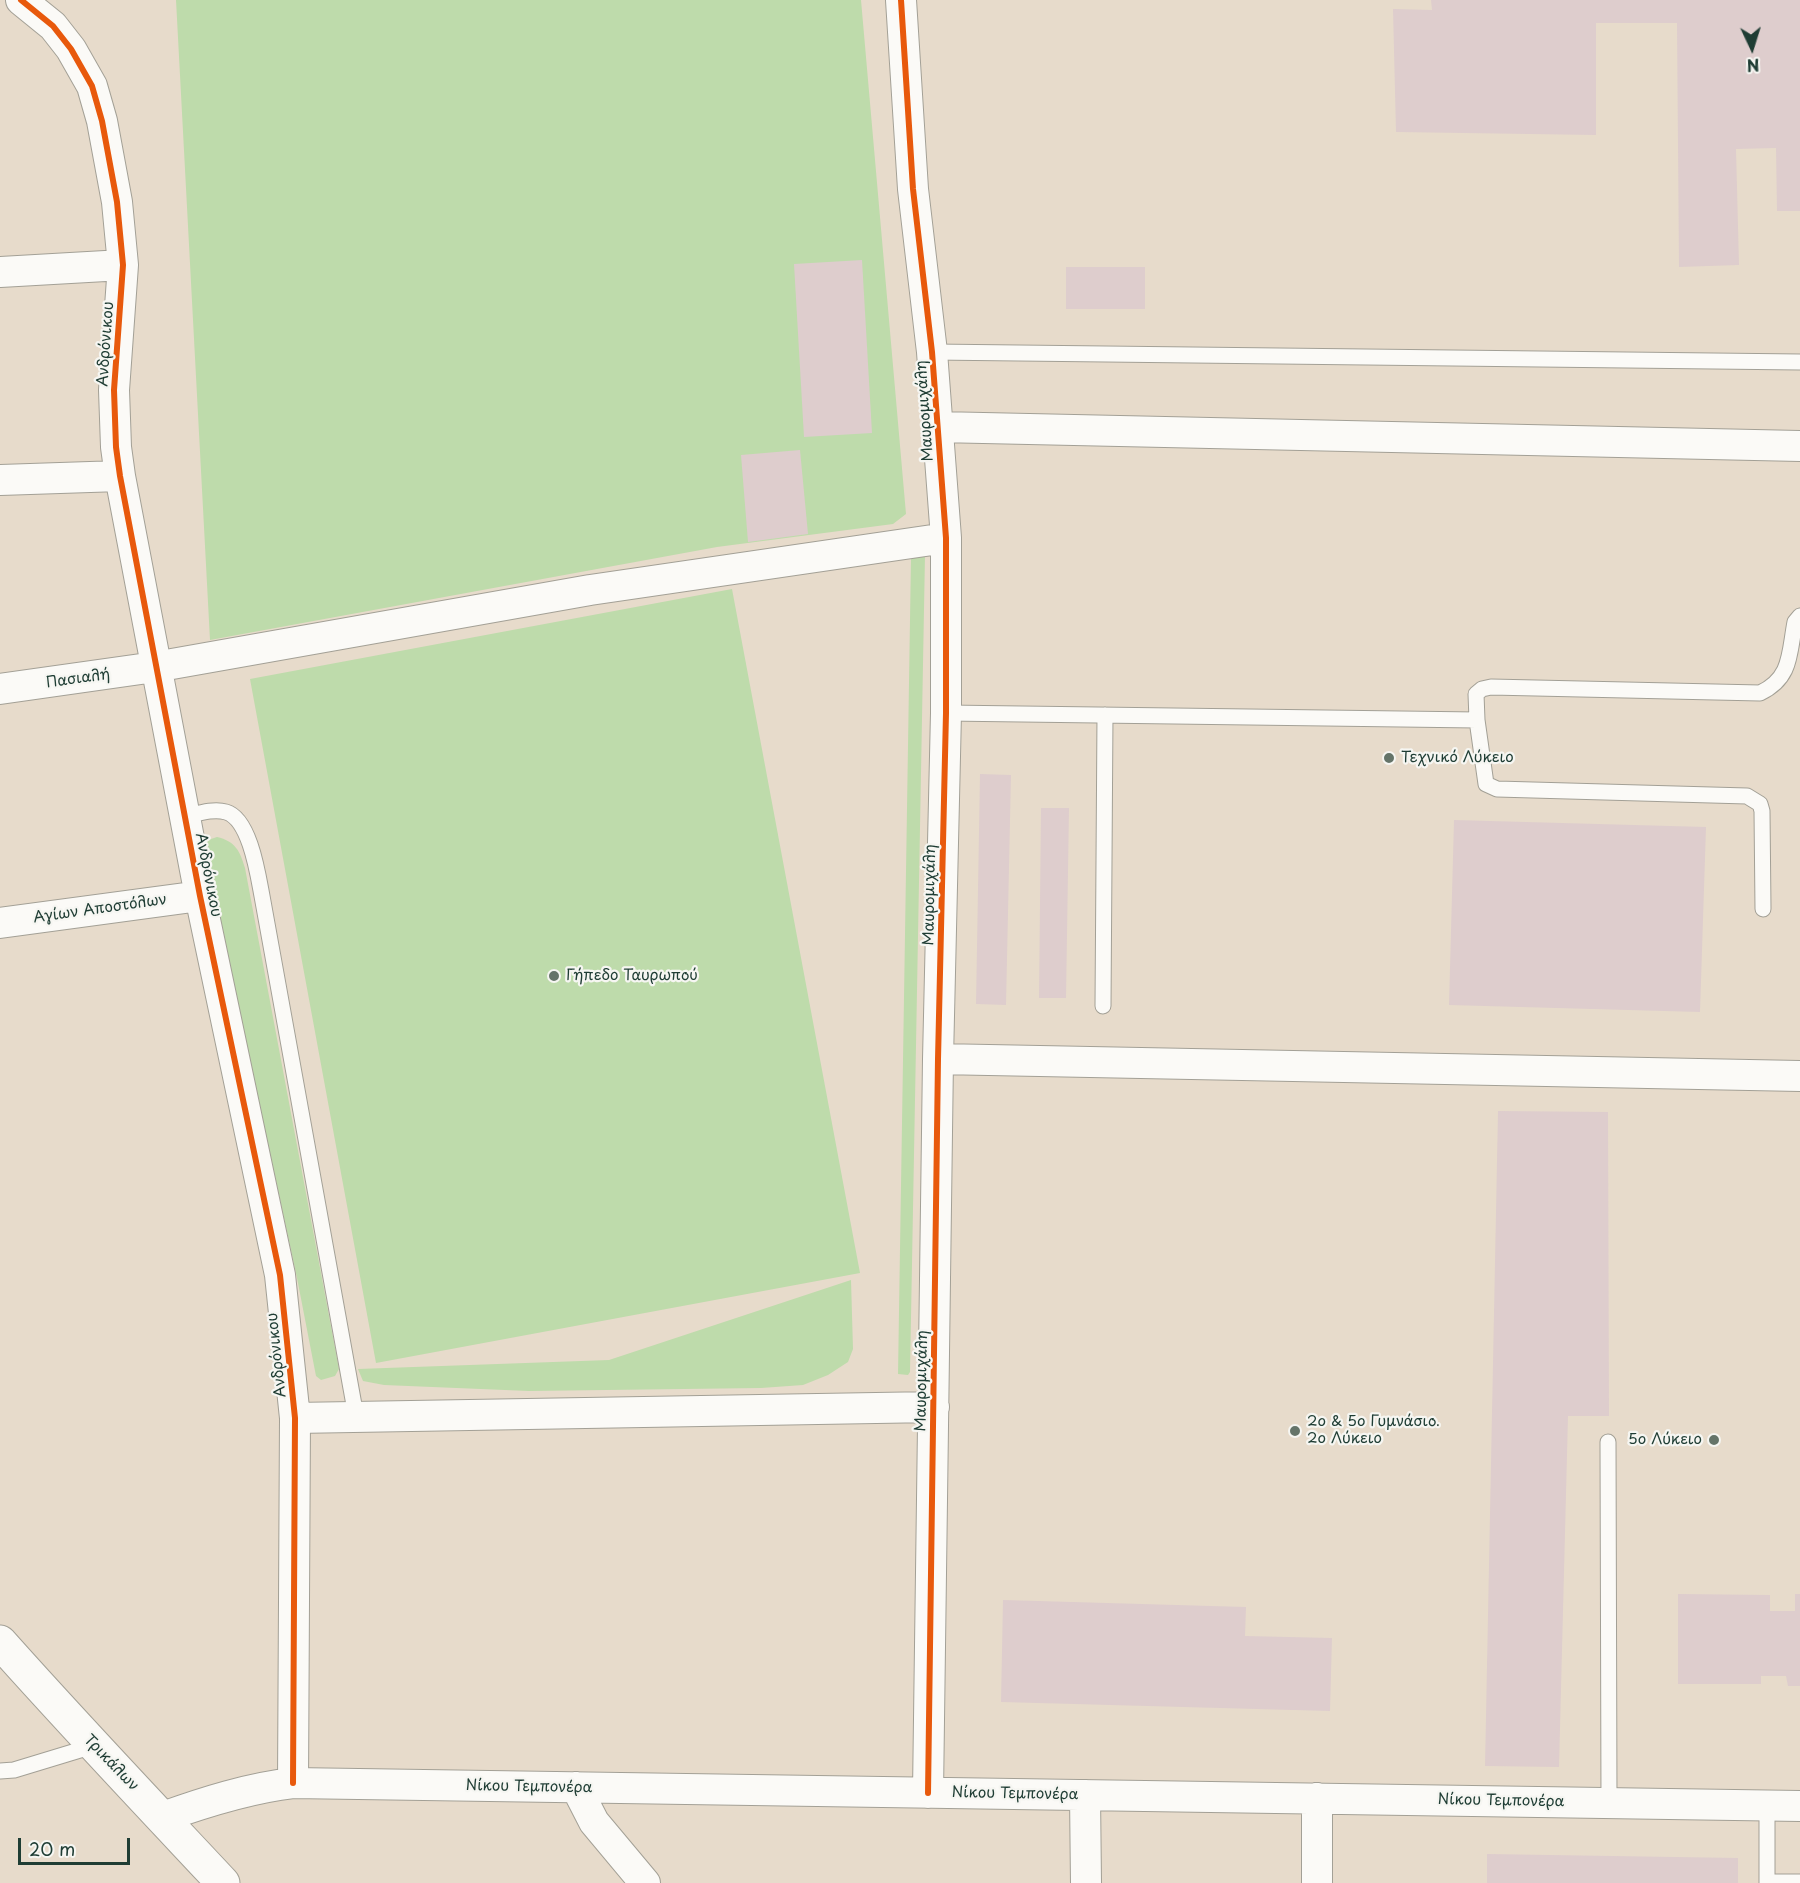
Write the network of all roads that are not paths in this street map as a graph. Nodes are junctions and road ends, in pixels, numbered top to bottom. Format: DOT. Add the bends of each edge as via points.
graph roads {
  1 [pos="21,0"];
  2 [pos="901,0"];
  3 [pos="123,265"];
  4 [pos="0,272"];
  5 [pos="933,352"];
  6 [pos="1800,362"];
  7 [pos="938,427"];
  8 [pos="1800,446"];
  9 [pos="120,476"];
  10 [pos="0,480"];
  11 [pos="946,538"];
  12 [pos="1800,616"];
  13 [pos="155,667"];
  14 [pos="0,689"];
  15 [pos="946,713"];
  16 [pos="1106,715"];
  17 [pos="1478,720"];
  18 [pos="184,817"];
  19 [pos="200,896"];
  20 [pos="1763,909"];
  21 [pos="0,923"];
  22 [pos="1103,1006"];
  23 [pos="938,1059"];
  24 [pos="1800,1076"];
  25 [pos="934,1407"];
  26 [pos="356,1416"];
  27 [pos="295,1418"];
  28 [pos="1608,1442"];
  29 [pos="0,1642"];
  30 [pos="93,1746"];
  31 [pos="0,1771"];
  32 [pos="293,1783"];
  33 [pos="576,1787"];
  34 [pos="928,1793"];
  35 [pos="1084,1795"];
  36 [pos="1317,1798"];
  37 [pos="1609,1803"];
  38 [pos="1767,1805"];
  39 [pos="1800,1806"];
  40 [pos="163,1818"];
  41 [pos="1800,1882"];
  42 [pos="223,1883"];
  43 [pos="645,1883"];
  44 [pos="1086,1883"];
  45 [pos="1317,1883"];
  46 [pos="1767,1883"];
  1 -- 3 [label="street, Ανδρόνικου" via="53,26 92,86 117,202"];
  2 -- 5 [label="street, Μαυρομιχάλη" via="913,189"];
  3 -- 4 [label="street"];
  3 -- 9 [label="street, Ανδρόνικου" via="114,390"];
  5 -- 6 [label="lane"];
  5 -- 7 [label="street, Μαυρομιχάλη"];
  7 -- 8 [label="street"];
  7 -- 11 [label="street, Μαυρομιχάλη"];
  9 -- 10 [label="street"];
  9 -- 13 [label="street, Ανδρόνικου"];
  11 -- 13 [label="street, Πασιαλή" via="590,590"];
  11 -- 15 [label="street, Μαυρομιχάλη"];
  12 -- 17 [label="lane" via="1781,678 1760,693 1491,687 1476,694"];
  13 -- 14 [label="street, Πασιαλή"];
  13 -- 18 [label="street, Ανδρόνικου"];
  15 -- 16 [label="lane"];
  15 -- 23 [label="street, Μαυρομιχάλη"];
  16 -- 17 [label="lane"];
  16 -- 22 [label="lane"];
  17 -- 20 [label="lane" via="1486,784 1497,789 1747,796 1761,804"];
  18 -- 19 [label="street, Ανδρόνικου"];
  18 -- 26 [label="lane" via="219,811 233,815 245,830 254,858"];
  19 -- 21 [label="street, Αγίων Αποστόλων"];
  19 -- 27 [label="street, Ανδρόνικου" via="280,1275"];
  23 -- 24 [label="street"];
  23 -- 25 [label="street, Μαυρομιχάλη"];
  25 -- 26 [label="street"];
  25 -- 34 [label="street, Μαυρομιχάλη"];
  26 -- 27 [label="street"];
  27 -- 32 [label="street, Ανδρόνικου"];
  28 -- 37 [label="lane"];
  29 -- 30 [label="main road, Τρικάλων"];
  30 -- 31 [label="lane"];
  30 -- 40 [label="main road, Τρικάλων"];
  32 -- 33 [label="street, Νίκου Τεμπονέρα"];
  32 -- 40 [label="street, Νίκου Τεμπονέρα" via="239,1793"];
  33 -- 34 [label="street, Νίκου Τεμπονέρα"];
  33 -- 43 [label="street" via="594,1822"];
  34 -- 35 [label="street, Νίκου Τεμπονέρα"];
  35 -- 36 [label="street, Νίκου Τεμπονέρα"];
  35 -- 44 [label="street"];
  36 -- 37 [label="street, Νίκου Τεμπονέρα"];
  36 -- 45 [label="street"];
  37 -- 38 [label="street, Νίκου Τεμπονέρα"];
  38 -- 39 [label="street, Νίκου Τεμπονέρα"];
  38 -- 46 [label="lane"];
  40 -- 42 [label="main road, Τρικάλων"];
  41 -- 46 [label="lane"];
}
